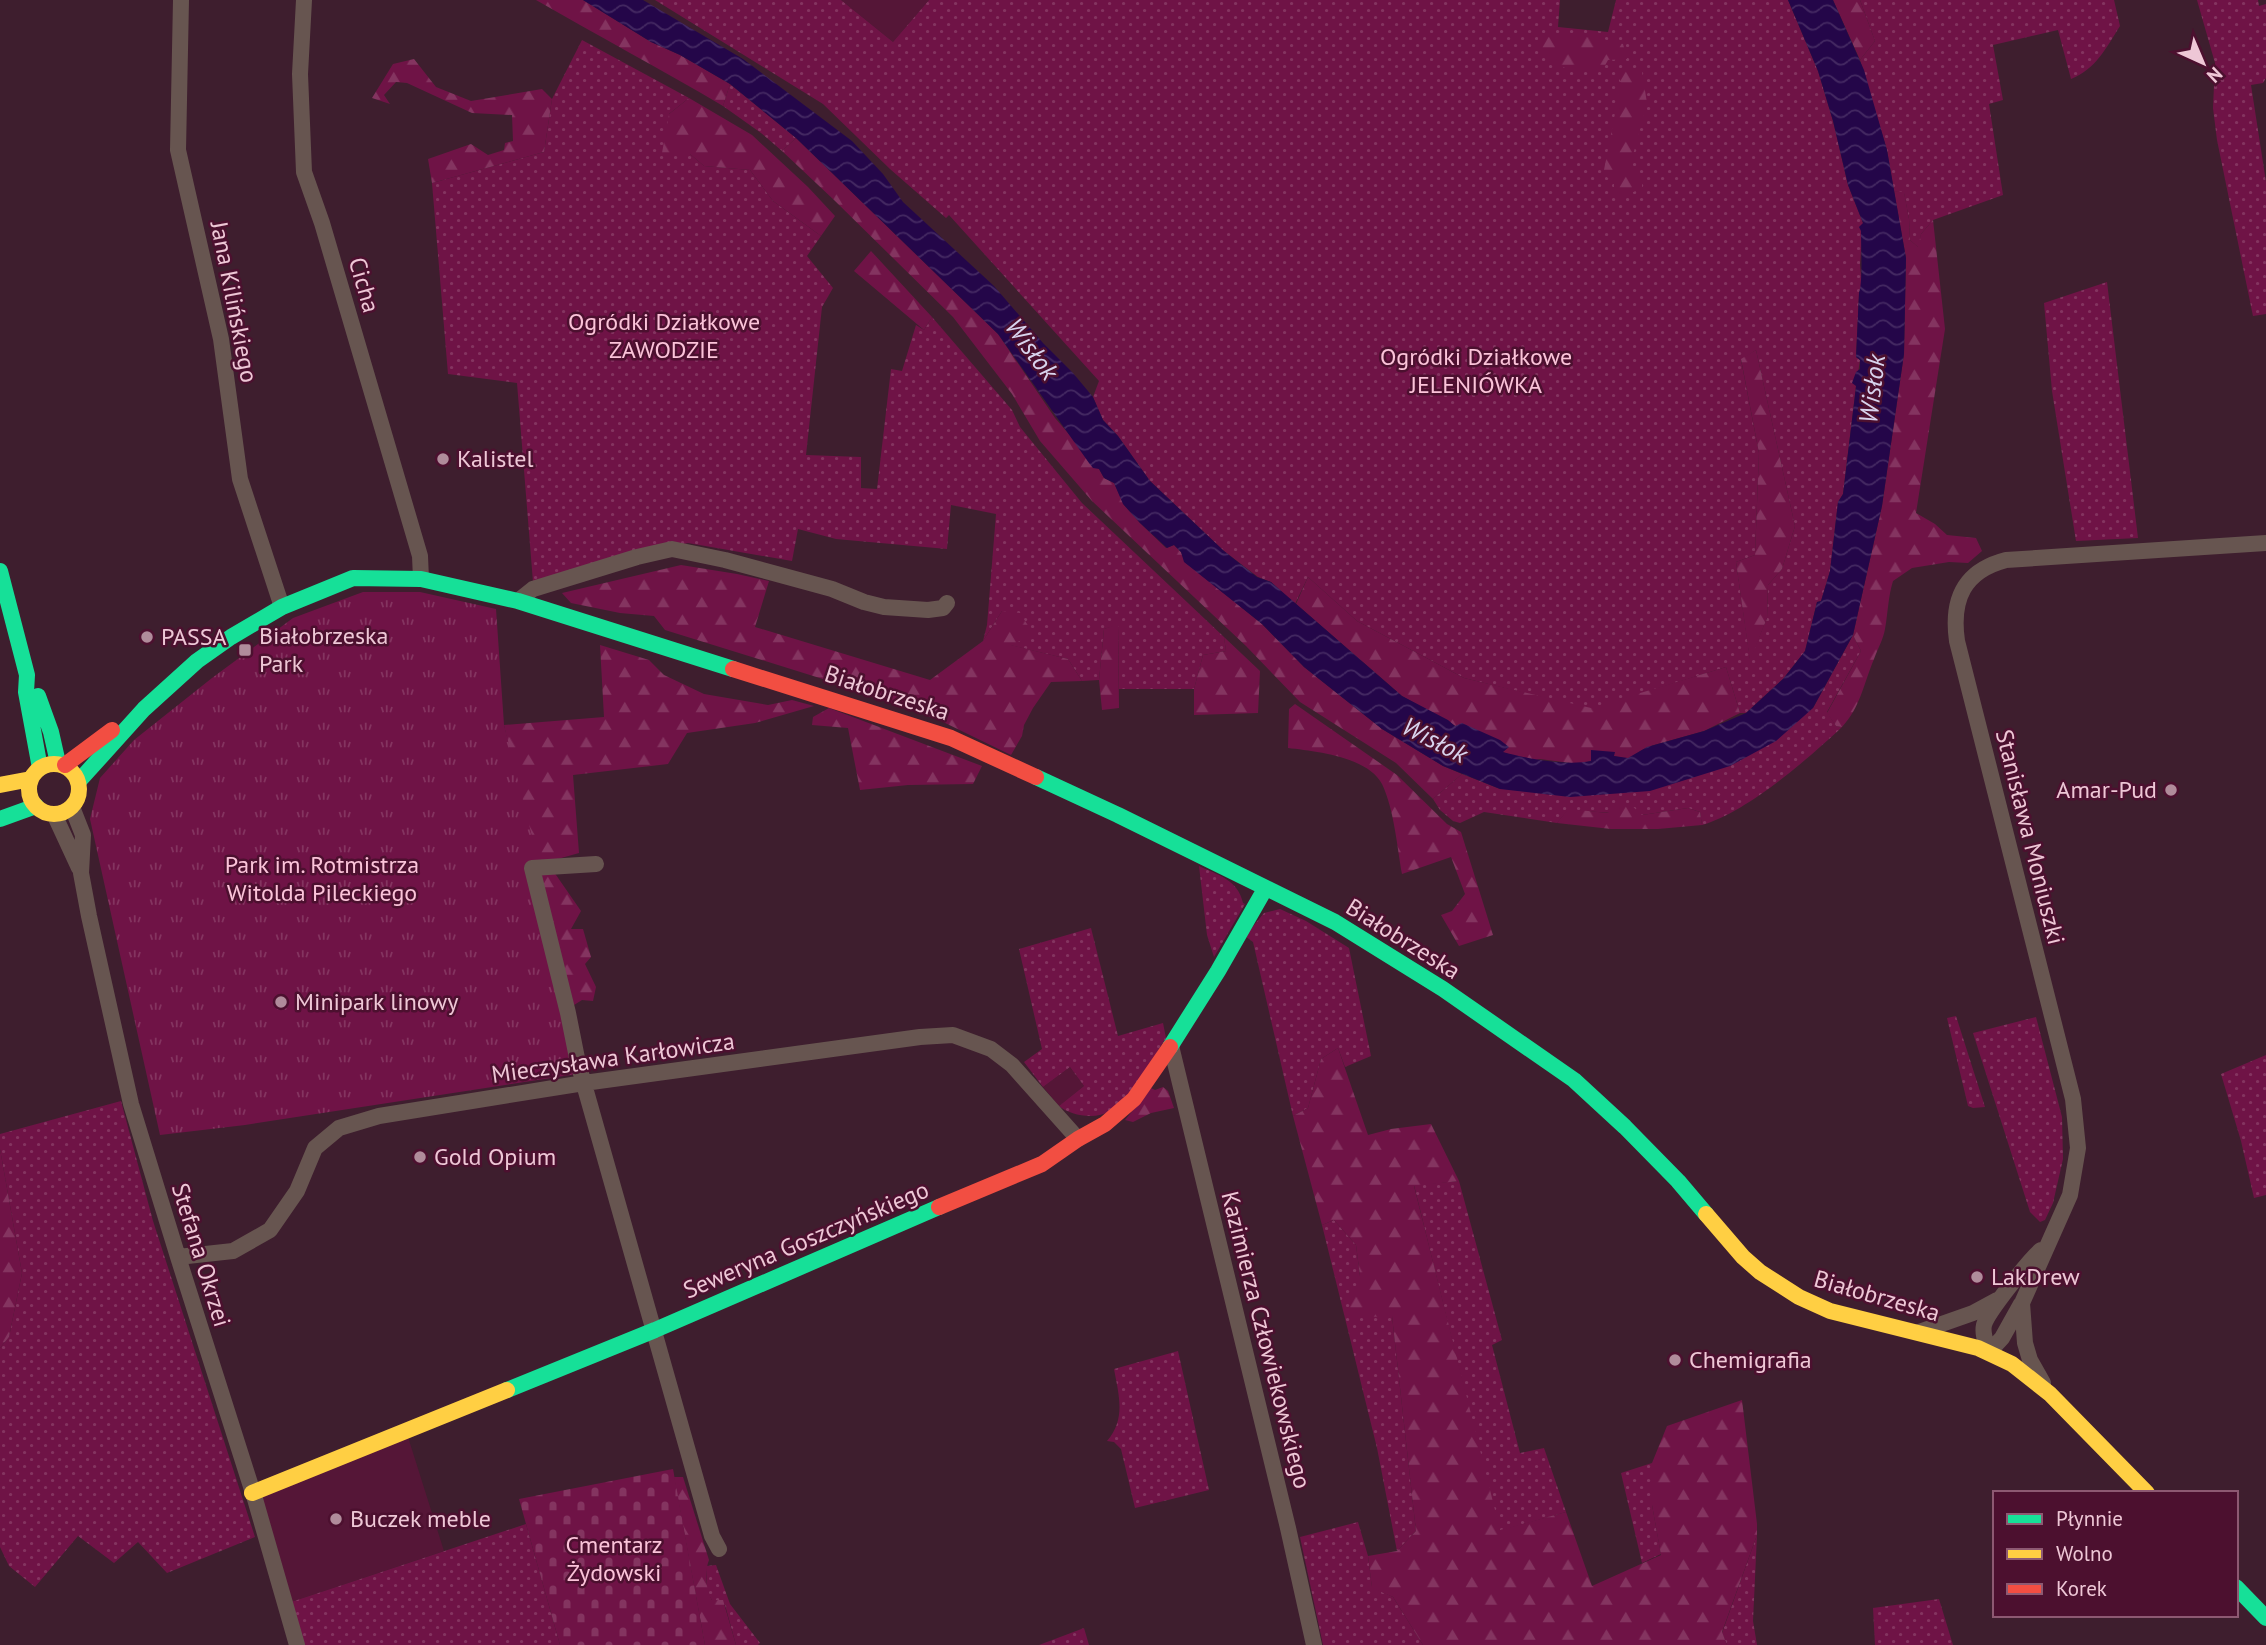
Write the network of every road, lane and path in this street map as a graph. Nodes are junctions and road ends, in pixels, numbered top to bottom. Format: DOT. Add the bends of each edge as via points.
graph roads {
  1 [pos="181,0"];
  2 [pos="304,0"];
  3 [pos="2266,543"];
  4 [pos="0,571"];
  5 [pos="421,579"];
  6 [pos="518,601"];
  7 [pos="947,603"];
  8 [pos="282,607"];
  9 [pos="27,675"];
  10 [pos="144,709"];
  11 [pos="51,732"];
  12 [pos="91,746"];
  13 [pos="62,764"];
  14 [pos="35,774"];
  15 [pos="79,781"];
  16 [pos="0,785"];
  17 [pos="36,806"];
  18 [pos="72,807"];
  19 [pos="54,814"];
  20 [pos="0,819"];
  21 [pos="596,864"];
  22 [pos="81,873"];
  23 [pos="1265,889"];
  24 [pos="1171,1046"];
  25 [pos="584,1083"];
  26 [pos="1078,1139"];
  27 [pos="2048,1244"];
  28 [pos="177,1257"];
  29 [pos="1999,1299"];
  30 [pos="2022,1303"];
  31 [pos="655,1330"];
  32 [pos="1919,1332"];
  33 [pos="1989,1352"];
  34 [pos="2050,1394"];
  35 [pos="2145,1491"];
  36 [pos="253,1493"];
  37 [pos="719,1549"];
  38 [pos="2238,1589"];
  39 [pos="2266,1618"];
  40 [pos="297,1645"];
  41 [pos="1314,1645"];
  1 -- 8 [label="street, Jana Kilińskiego" via="178,150 221,339 240,479"];
  2 -- 5 [label="street, Cicha" via="300,74 304,172 420,556"];
  3 -- 27 [label="street, Stanisława Moniuszki" via="2006,560 1974,575 1957,605 1957,641 2076,1122 2070,1195"];
  4 -- 9 [label="street"];
  5 -- 6 [label="street, Białobrzeska"];
  5 -- 8 [label="street, Białobrzeska" via="353,578"];
  6 -- 7 [label="street" via="533,589 672,550 725,560 884,607 929,610"];
  6 -- 23 [label="street, Białobrzeska" via="951,738"];
  8 -- 10 [label="street, Białobrzeska" via="197,661"];
  9 -- 11 [label="street"];
  9 -- 14 [label="street"];
  10 -- 12 [label="street, Białobrzeska"];
  10 -- 15 [label="street, Białobrzeska"];
  11 -- 12 [label="street" via="77,746"];
  11 -- 13 [label="street"];
  12 -- 13 [label="street, Białobrzeska"];
  13 -- 14 [label="street" via="49,764"];
  13 -- 15 [label="street"];
  14 -- 16 [label="street"];
  14 -- 17 [label="street" via="29,794"];
  15 -- 18 [label="street" via="78,800"];
  17 -- 19 [label="street"];
  17 -- 20 [label="street"];
  18 -- 19 [label="street"];
  18 -- 22 [label="street, Stefana Okrzei" via="83,835"];
  19 -- 22 [label="street, Stefana Okrzei"];
  21 -- 25 [label="street" via="532,869"];
  22 -- 28 [label="street, Stefana Okrzei" via="131,1104"];
  23 -- 24 [label="street, Seweryna Goszczyńskiego"];
  23 -- 32 [label="street, Białobrzeska" via="1346,929 1443,989 1574,1080 1678,1181 1744,1257 1780,1286 1830,1311"];
  24 -- 26 [label="street, Seweryna Goszczyńskiego" via="1134,1100"];
  24 -- 41 [label="street, Kazimierza Człowiekowskiego"];
  25 -- 26 [label="street, Mieczysława Karłowicza" via="953,1035 991,1049 1012,1065"];
  25 -- 28 [label="street, Mieczysława Karłowicza" via="379,1116 339,1128 315,1148 297,1191 270,1230 233,1251"];
  25 -- 31 [label="street"];
  26 -- 31 [label="street, Seweryna Goszczyńskiego" via="1042,1164"];
  27 -- 29 [label="street"];
  27 -- 30 [label="street, Stanisława Moniuszki"];
  28 -- 36 [label="street, Stefana Okrzei"];
  29 -- 32 [label="street"];
  29 -- 33 [label="street" via="1984,1323"];
  30 -- 33 [label="street"];
  30 -- 34 [label="street, Stanisława Moniuszki" via="2030,1360"];
  31 -- 36 [label="street, Seweryna Goszczyńskiego"];
  31 -- 37 [label="street"];
  32 -- 33 [label="street, Białobrzeska"];
  33 -- 34 [label="street, Białobrzeska"];
  34 -- 35 [label="street, Białobrzeska"];
  36 -- 40 [label="street, Stefana Okrzei"];
  38 -- 39 [label="street"];
}
